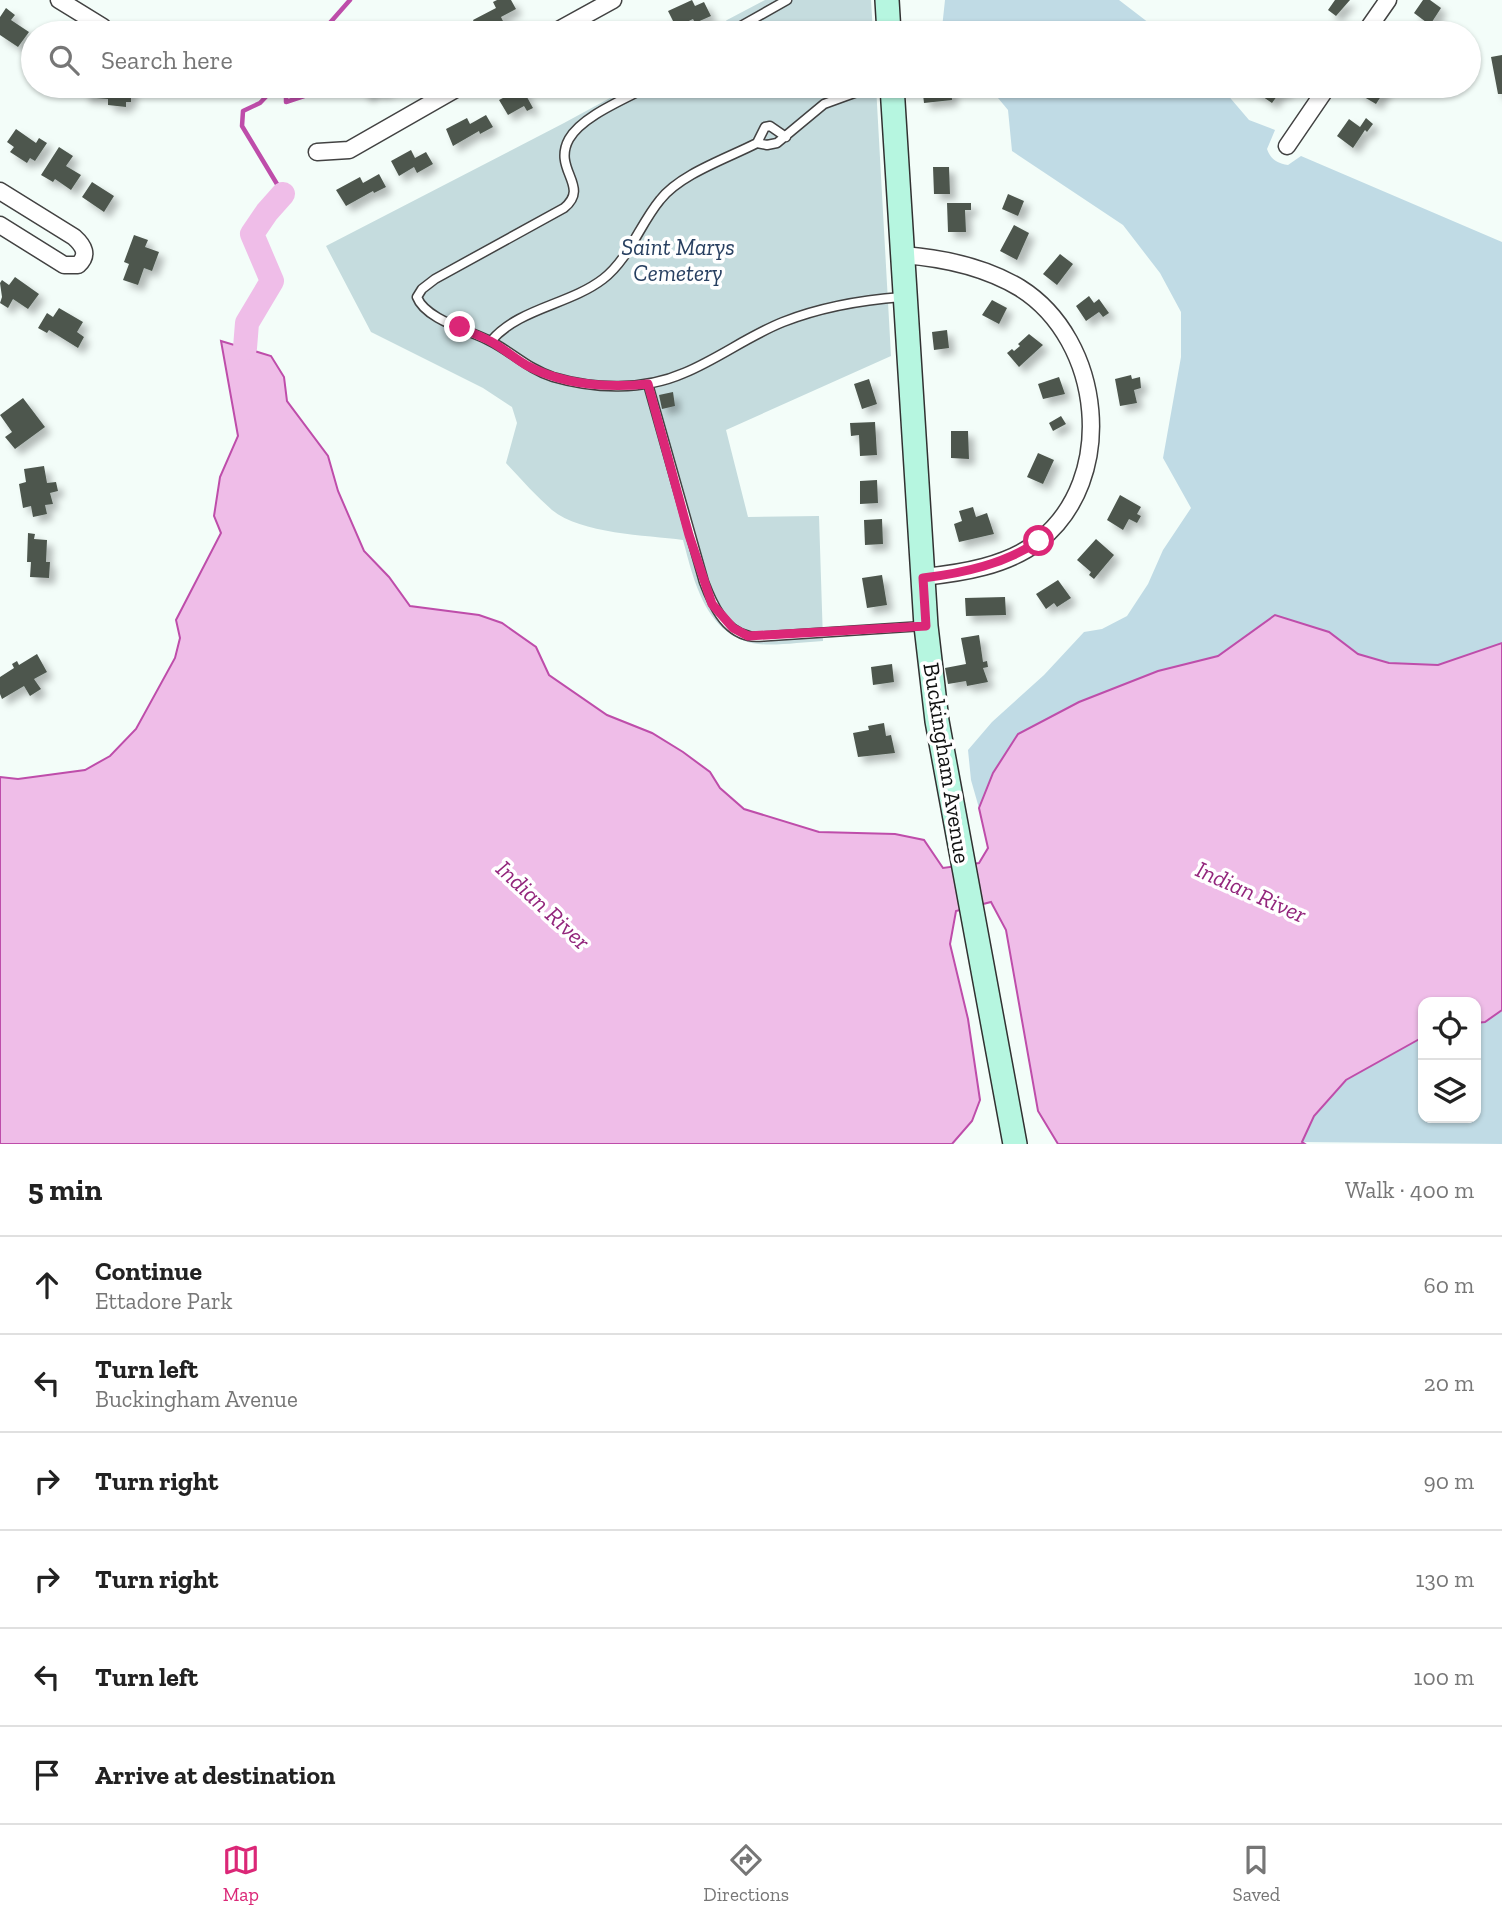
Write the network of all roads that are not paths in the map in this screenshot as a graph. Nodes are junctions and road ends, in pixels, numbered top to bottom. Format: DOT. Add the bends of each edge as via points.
graph roads {
  1 [pos="59,0"];
  2 [pos="613,0"];
  3 [pos="787,0"];
  4 [pos="887,0"];
  5 [pos="1388,0"];
  6 [pos="93,21"];
  7 [pos="575,21"];
  8 [pos="750,21"];
  9 [pos="888,21"];
  10 [pos="1373,21"];
  11 [pos="440,98"];
  12 [pos="628,98"];
  13 [pos="840,98"];
  14 [pos="893,98"];
  15 [pos="1320,98"];
  16 [pos="786,137"];
  17 [pos="757,143"];
  18 [pos="1287,146"];
  19 [pos="317,152"];
  20 [pos="0,191"];
  21 [pos="0,225"];
  22 [pos="903,255"];
  23 [pos="905,297"];
  24 [pos="491,341"];
  25 [pos="648,384"];
  26 [pos="923,578"];
  27 [pos="926,626"];
  28 [pos="1015,1144"];
  1 -- 6 [label="street"];
  2 -- 7 [label="street"];
  3 -- 8 [label="lane"];
  4 -- 9 [label="main road"];
  5 -- 10 [label="street"];
  11 -- 19 [label="street" via="349,150"];
  12 -- 24 [label="lane" via="580,125 568,141 564,157 575,188 571,202 435,279 417,297 430,314"];
  13 -- 16 [label="lane" via="824,104"];
  14 -- 22 [label="main road, Buckingham Avenue"];
  15 -- 18 [label="street"];
  16 -- 17 [label="lane" via="777,143"];
  16 -- 17 [label="lane" via="765,127"];
  17 -- 24 [label="lane" via="666,192 606,276 587,290 505,327"];
  20 -- 21 [label="street" via="74,237 83,246 84,260 64,265"];
  22 -- 23 [label="main road, Buckingham Avenue"];
  22 -- 26 [label="street" via="989,272 1021,288 1047,309 1073,347 1091,416 1091,442 1077,492 1039,541 979,568"];
  23 -- 25 [label="lane" via="810,312 682,374"];
  23 -- 26 [label="main road, Buckingham Avenue"];
  24 -- 25 [label="lane" via="551,376 620,387"];
  25 -- 27 [label="lane" via="704,582 712,604 733,628 748,636 771,636"];
  26 -- 27 [label="main road, Buckingham Avenue"];
  27 -- 28 [label="main road, Buckingham Avenue" via="937,721"];
}
